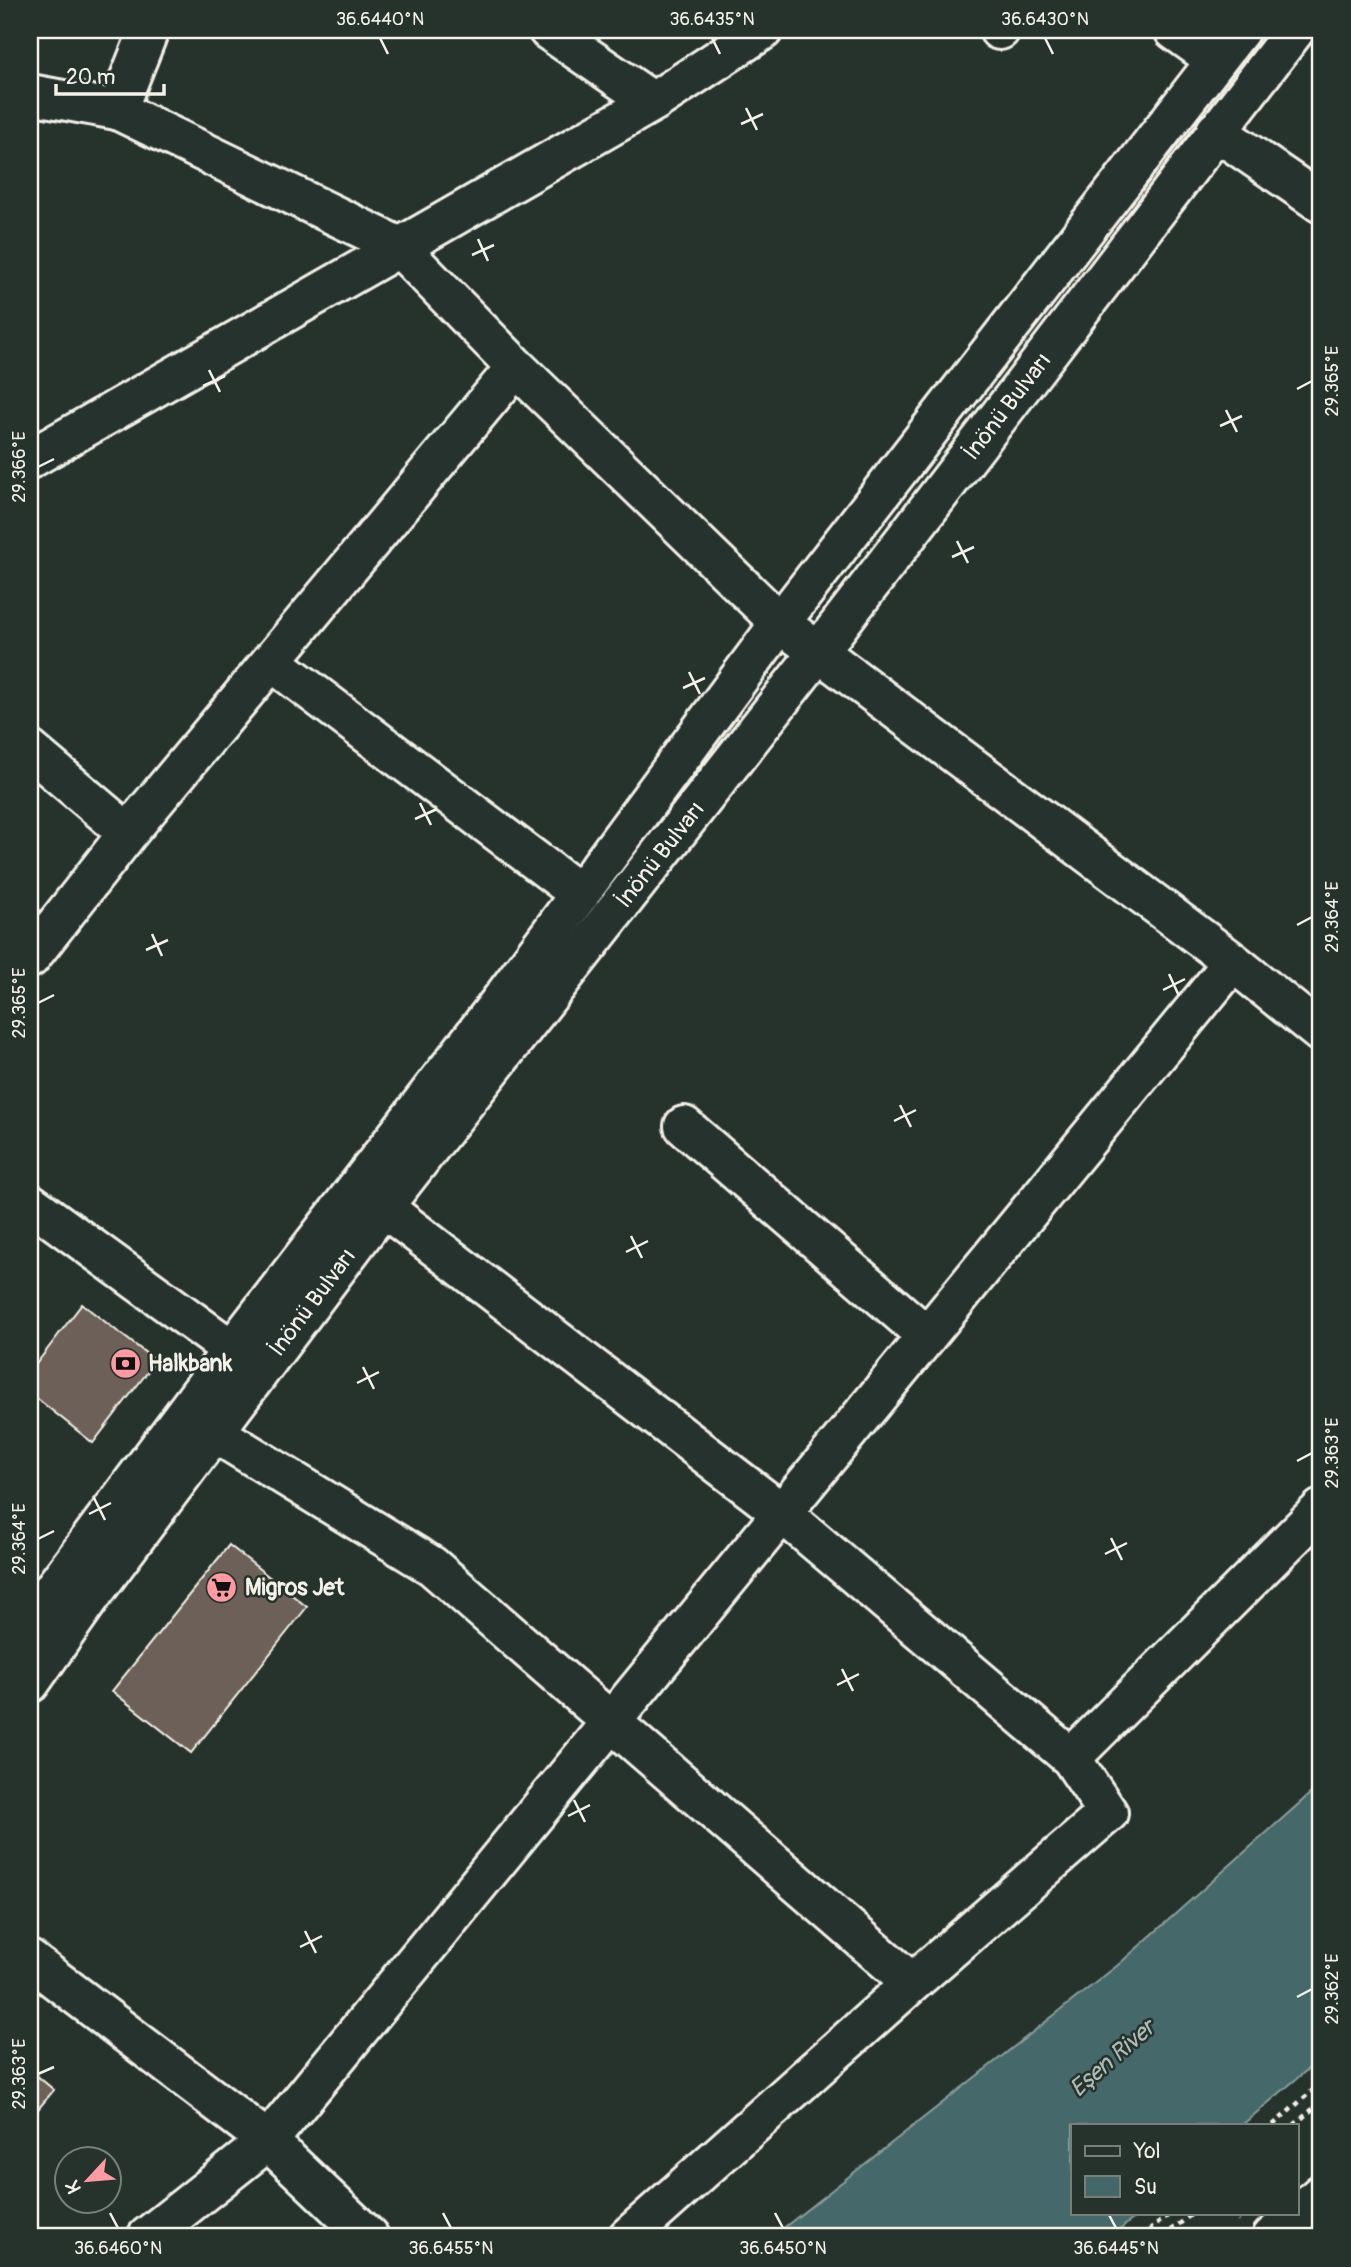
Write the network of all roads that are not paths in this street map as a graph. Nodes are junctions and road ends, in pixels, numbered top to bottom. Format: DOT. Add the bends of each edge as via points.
graph roads {
  1 [pos="149,30"];
  2 [pos="548,30"];
  3 [pos="763,30"];
  4 [pos="1174,30"];
  5 [pos="1240,30"];
  6 [pos="1295,30"];
  7 [pos="1216,60"];
  8 [pos="30,94"];
  9 [pos="653,102"];
  10 [pos="117,110"];
  11 [pos="1216,131"];
  12 [pos="1321,203"];
  13 [pos="398,246"];
  14 [pos="516,367"];
  15 [pos="30,459"];
  16 [pos="780,623"];
  17 [pos="819,651"];
  18 [pos="271,661"];
  19 [pos="30,750"];
  20 [pos="128,833"];
  21 [pos="580,894"];
  22 [pos="30,958"];
  23 [pos="1233,962"];
  24 [pos="1321,1033"];
  25 [pos="684,1126"];
  26 [pos="30,1203"];
  27 [pos="383,1207"];
  28 [pos="927,1336"];
  29 [pos="245,1360"];
  30 [pos="215,1433"];
  31 [pos="1321,1509"];
  32 [pos="782,1513"];
  33 [pos="30,1620"];
  34 [pos="30,1683"];
  35 [pos="612,1723"];
  36 [pos="1071,1758"];
  37 [pos="30,1960"];
  38 [pos="912,1983"];
  39 [pos="268,2141"];
  40 [pos="1321,2194"];
  41 [pos="147,2237"];
  42 [pos="369,2237"];
  43 [pos="628,2237"];
  44 [pos="1272,2237"];
  1 -- 10 [label="street"];
  2 -- 9 [label="street"];
  3 -- 9 [label="street"];
  4 -- 7 [label="street"];
  5 -- 7 [label="street, İnönü Bulvarı"];
  6 -- 11 [label="street, İnönü Bulvarı"];
  7 -- 16 [label="street, İnönü Bulvarı"];
  8 -- 10 [label="street"];
  9 -- 13 [label="street"];
  10 -- 13 [label="street"];
  11 -- 12 [label="street"];
  11 -- 17 [label="street, İnönü Bulvarı"];
  13 -- 14 [label="street"];
  13 -- 15 [label="street"];
  14 -- 16 [label="street"];
  14 -- 18 [label="street"];
  16 -- 17 [label="street"];
  16 -- 21 [label="street, İnönü Bulvarı"];
  17 -- 23 [label="street"];
  17 -- 27 [label="street, İnönü Bulvarı"];
  18 -- 20 [label="street"];
  18 -- 21 [label="street"];
  19 -- 20 [label="street"];
  20 -- 22 [label="street"];
  21 -- 29 [label="street, İnönü Bulvarı"];
  23 -- 24 [label="street"];
  23 -- 28 [label="street"];
  25 -- 28 [label="street"];
  26 -- 29 [label="street"];
  27 -- 29 [label="street, İnönü Bulvarı"];
  27 -- 32 [label="street"];
  28 -- 32 [label="street"];
  29 -- 30 [label="street, İnönü Bulvarı"];
  29 -- 33 [label="street, İnönü Bulvarı"];
  30 -- 34 [label="street, İnönü Bulvarı"];
  30 -- 35 [label="street" via="432,1566"];
  31 -- 36 [label="street"];
  32 -- 35 [label="street"];
  32 -- 36 [label="street"];
  35 -- 38 [label="street"];
  35 -- 39 [label="street"];
  36 -- 38 [label="street" via="1108,1813"];
  37 -- 39 [label="street"];
  38 -- 43 [label="street"];
  39 -- 41 [label="street"];
  39 -- 42 [label="street"];
  40 -- 44 [label="street"];
}
